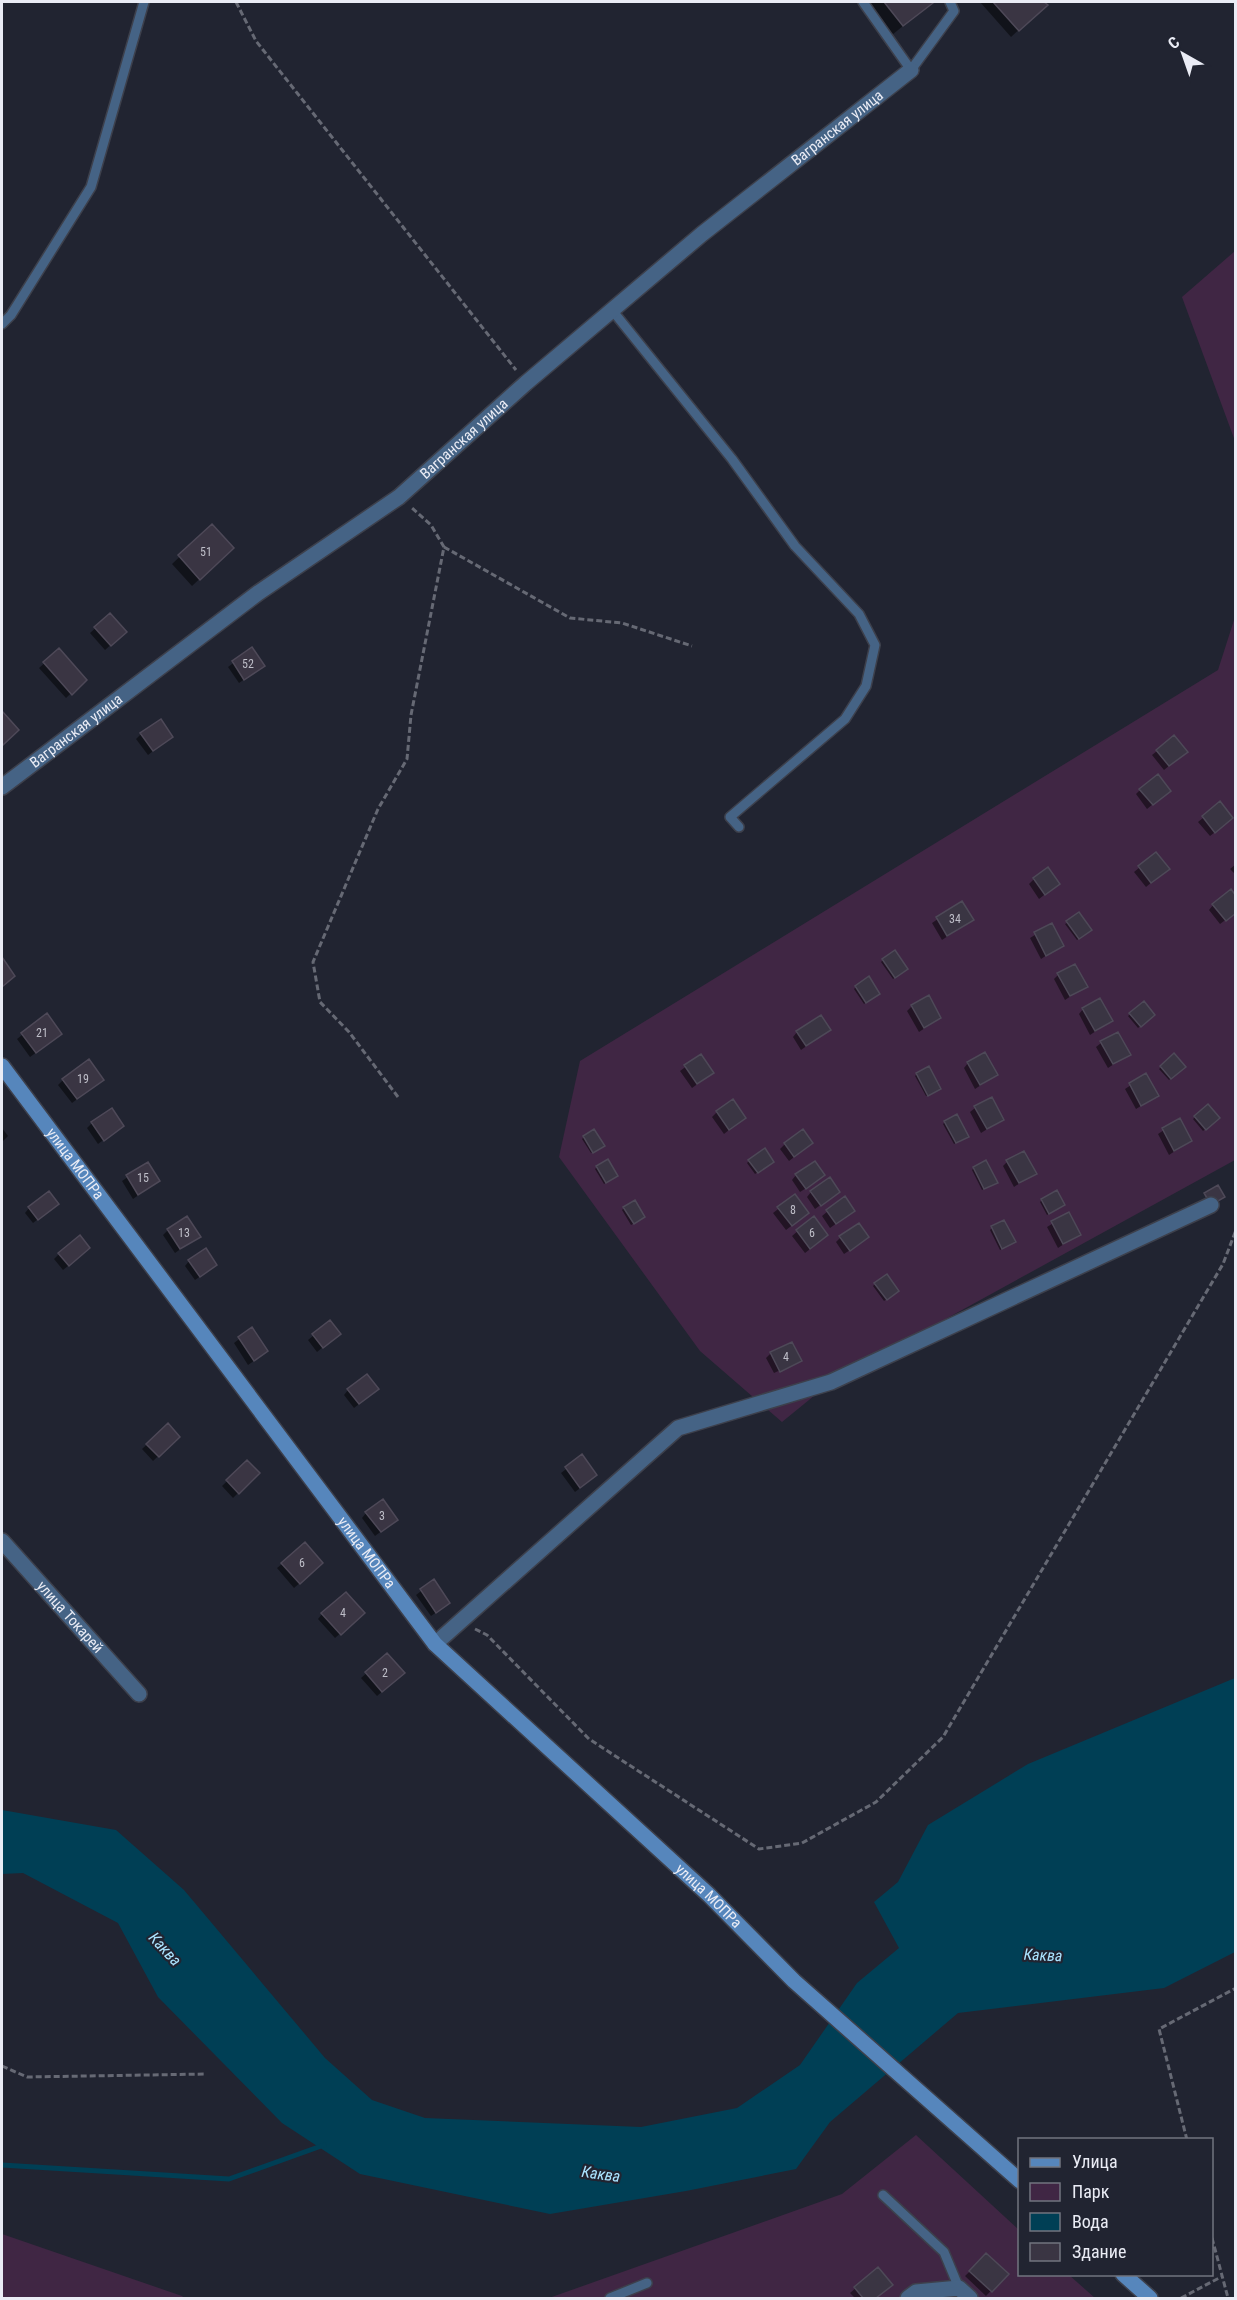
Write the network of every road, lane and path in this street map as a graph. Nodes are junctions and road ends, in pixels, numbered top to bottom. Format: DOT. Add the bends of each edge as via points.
graph roads {
  1 [pos="144,2"];
  2 [pos="236,2"];
  3 [pos="863,2"];
  4 [pos="950,2"];
  5 [pos="911,70"];
  6 [pos="612,310"];
  7 [pos="2,324"];
  8 [pos="526,383"];
  9 [pos="399,497"];
  10 [pos="444,547"];
  11 [pos="692,646"];
  12 [pos="2,787"];
  13 [pos="739,827"];
  14 [pos="2,1065"];
  15 [pos="398,1097"];
  16 [pos="1211,1205"];
  17 [pos="1236,1230"];
  18 [pos="2,1541"];
  19 [pos="460,1622"];
  20 [pos="435,1644"];
  21 [pos="139,1694"];
  22 [pos="1236,1988"];
  23 [pos="2,2066"];
  24 [pos="206,2074"];
  25 [pos="1187,2138"];
  26 [pos="1018,2179"];
  27 [pos="883,2195"];
  28 [pos="1213,2242"];
  29 [pos="1125,2276"];
  30 [pos="1221,2277"];
  31 [pos="647,2283"];
  32 [pos="964,2293"];
  33 [pos="610,2298"];
  34 [pos="908,2298"];
  35 [pos="1150,2298"];
  36 [pos="1180,2298"];
  37 [pos="1228,2298"];
  1 -- 7 [label="lane" via="91,187"];
  2 -- 8 [label="path" via="256,41"];
  3 -- 5 [label="lane"];
  4 -- 5 [label="lane" via="954,11"];
  5 -- 6 [label="street, Вагранская улица"];
  6 -- 8 [label="street, Вагранская улица"];
  6 -- 13 [label="lane" via="732,459 795,546 859,614 875,645 866,686 845,719 730,817"];
  8 -- 9 [label="street, Вагранская улица"];
  9 -- 10 [label="path" via="431,525"];
  9 -- 12 [label="street, Вагранская улица" via="258,593"];
  10 -- 11 [label="path" via="570,618 622,623"];
  10 -- 15 [label="path" via="411,715 407,759 378,809 313,962 320,1002 349,1032"];
  14 -- 20 [label="main road, улица МОПРа"];
  16 -- 19 [label="street" via="831,1382 678,1428"];
  17 -- 19 [label="path" via="1223,1264 943,1737 876,1802 802,1843 759,1849 589,1739 488,1635"];
  18 -- 21 [label="street, улица Токарей"];
  19 -- 20 [label="street"];
  20 -- 26 [label="main road, улица МОПРа" via="709,1895 794,1981"];
  22 -- 25 [label="path" via="1159,2029"];
  23 -- 24 [label="path" via="27,2077"];
  27 -- 32 [label="lane" via="944,2252"];
  28 -- 30 [label="path"];
  29 -- 35 [label="main road"];
  30 -- 36 [label="path"];
  30 -- 37 [label="path"];
  31 -- 33 [label="lane"];
  32 -- 34 [label="street" via="916,2292"];
}
